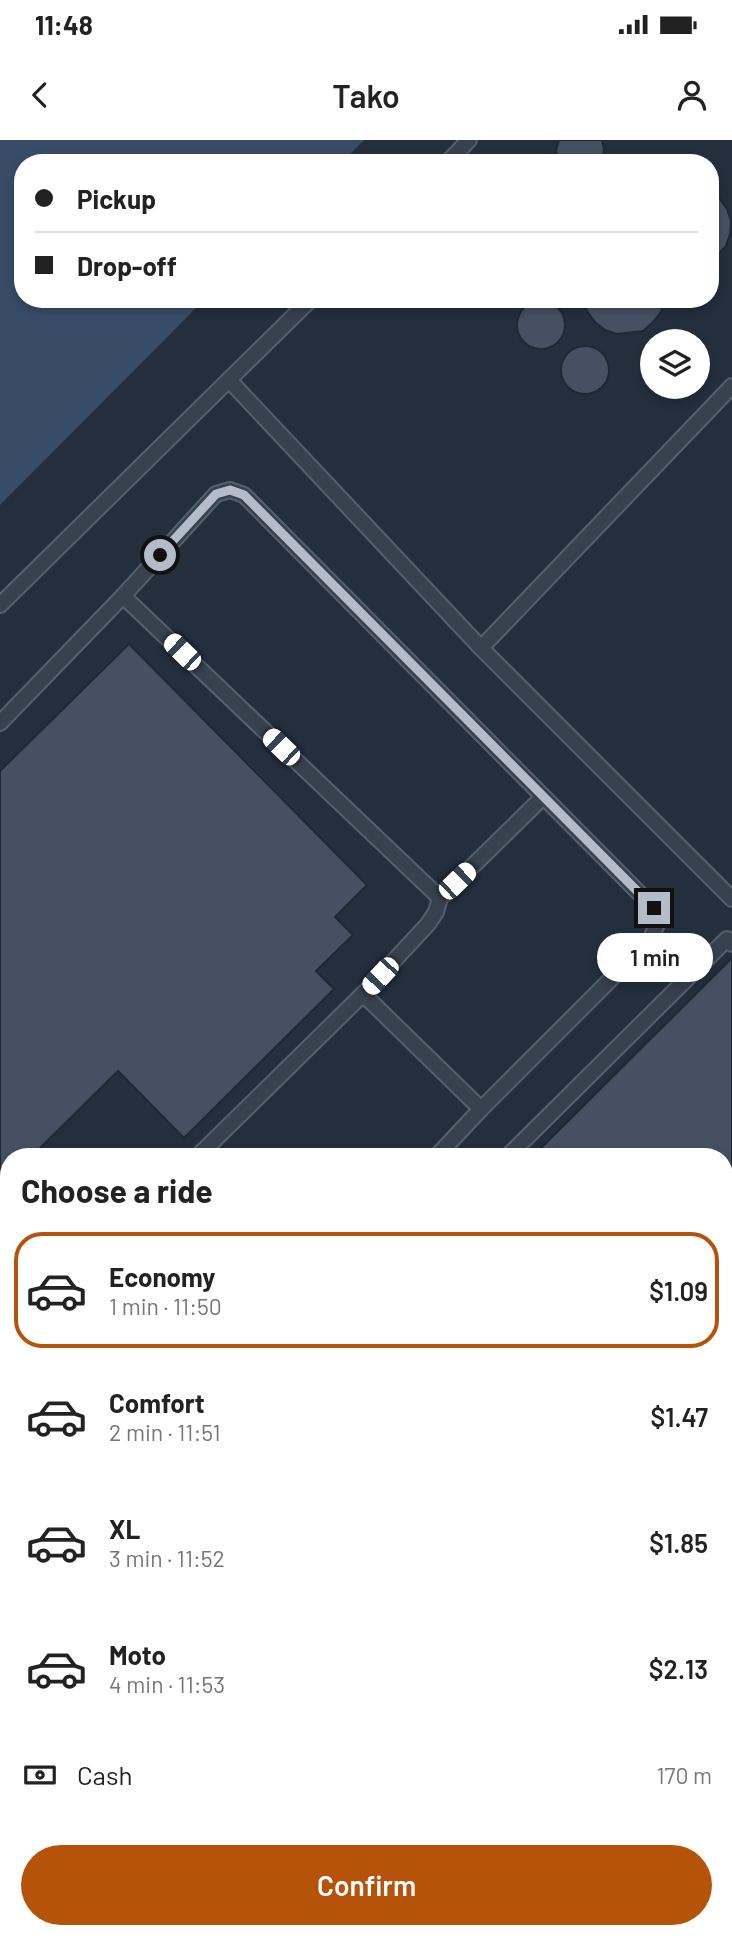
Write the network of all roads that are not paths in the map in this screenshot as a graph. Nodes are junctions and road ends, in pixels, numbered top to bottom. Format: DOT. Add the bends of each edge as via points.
graph roads {
  1 [pos="469,140"];
  2 [pos="456,154"];
  3 [pos="302,308"];
  4 [pos="230,381"];
  5 [pos="732,386"];
  6 [pos="123,596"];
  7 [pos="0,605"];
  8 [pos="481,648"];
  9 [pos="0,723"];
  10 [pos="543,797"];
  11 [pos="439,898"];
  12 [pos="732,899"];
  13 [pos="732,944"];
  14 [pos="363,994"];
  15 [pos="481,1109"];
  16 [pos="206,1148"];
  17 [pos="444,1148"];
  18 [pos="516,1148"];
  1 -- 2 [label="lane"];
  3 -- 4 [label="lane"];
  4 -- 7 [label="lane"];
  4 -- 8 [label="lane"];
  5 -- 8 [label="lane"];
  6 -- 9 [label="lane"];
  6 -- 10 [label="lane" via="216,494 230,490 244,495"];
  6 -- 11 [label="lane"];
  8 -- 12 [label="lane"];
  10 -- 11 [label="lane"];
  10 -- 15 [label="lane" via="654,908 657,924 651,939"];
  11 -- 14 [label="lane" via="429,924"];
  13 -- 18 [label="lane" via="727,939"];
  14 -- 15 [label="lane"];
  14 -- 16 [label="lane"];
  15 -- 17 [label="lane"];
}
